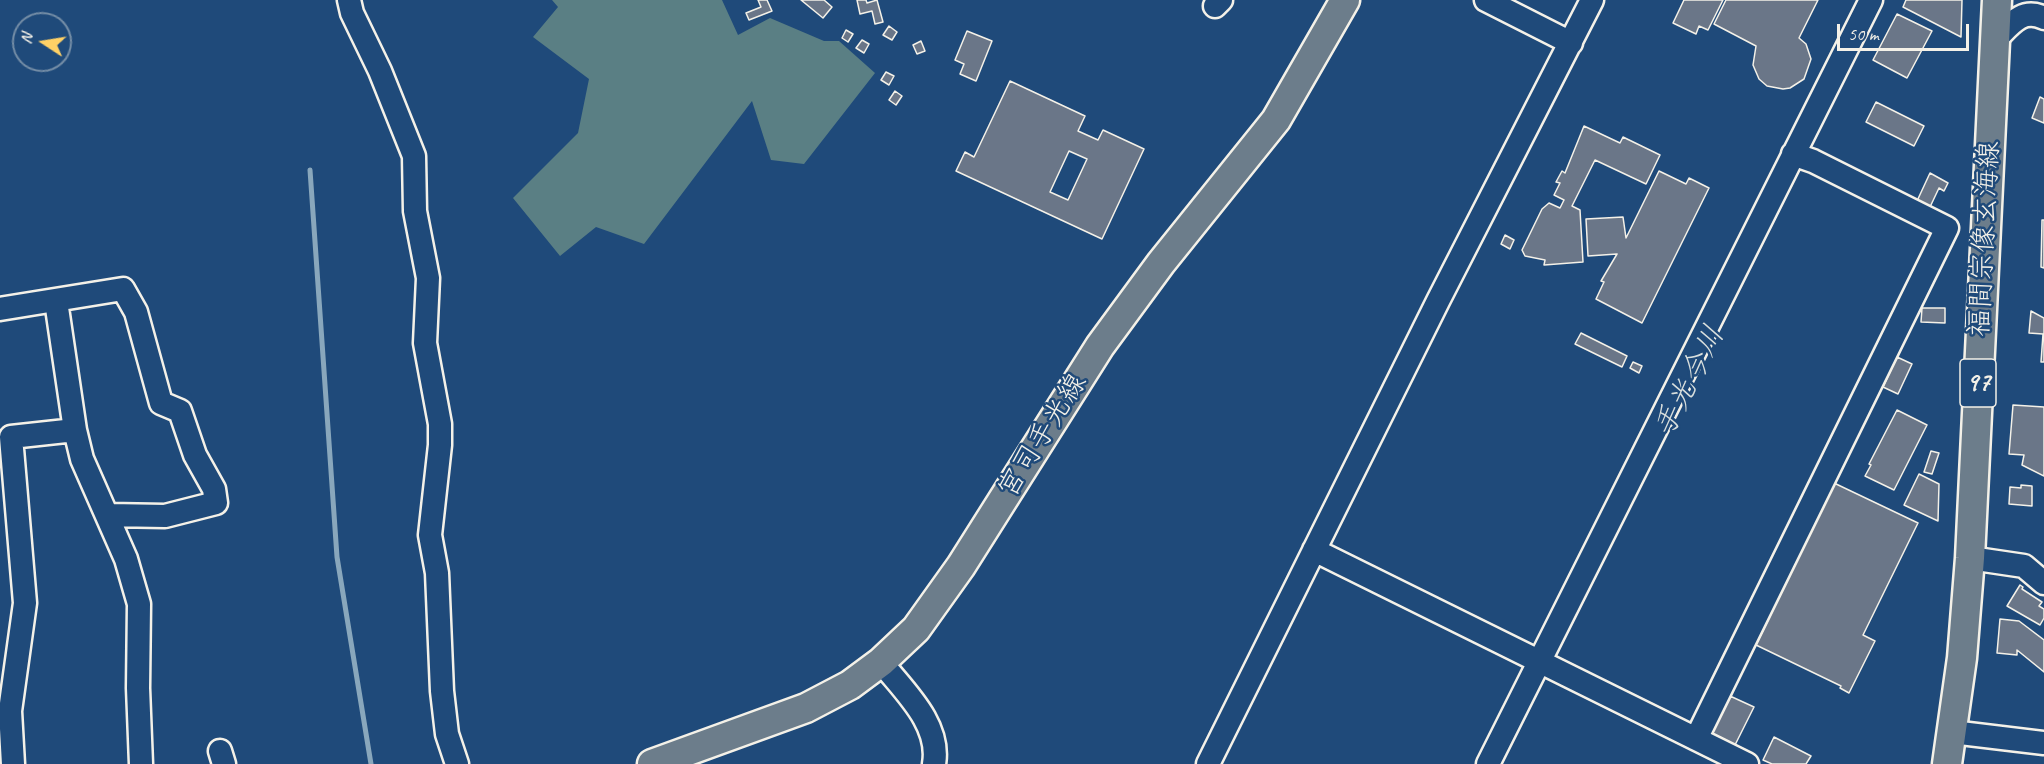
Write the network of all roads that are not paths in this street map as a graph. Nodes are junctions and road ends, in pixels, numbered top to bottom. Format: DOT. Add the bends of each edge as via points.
graph roads {
  1 [pos="349,0"];
  2 [pos="1345,0"];
  3 [pos="1486,0"];
  4 [pos="1592,0"];
  5 [pos="1871,0"];
  6 [pos="1997,0"];
  7 [pos="2044,18"];
  8 [pos="1995,40"];
  9 [pos="1571,43"];
  10 [pos="1800,156"];
  11 [pos="56,300"];
  12 [pos="0,309"];
  13 [pos="75,430"];
  14 [pos="109,515"];
  15 [pos="1314,550"];
  16 [pos="1970,558"];
  17 [pos="2044,583"];
  18 [pos="881,662"];
  19 [pos="1545,664"];
  20 [pos="1952,732"];
  21 [pos="1696,739"];
  22 [pos="2044,743"];
  23 [pos="13,764"];
  24 [pos="141,764"];
  25 [pos="457,764"];
  26 [pos="652,764"];
  27 [pos="934,764"];
  28 [pos="1208,764"];
  29 [pos="1488,764"];
  30 [pos="1747,764"];
  31 [pos="1947,764"];
  1 -- 25 [label="street" via="414,156 415,211 428,278 425,343 440,424 430,535 437,573 447,734"];
  2 -- 18 [label="main road, 宮司手光線" via="1276,120 1100,346 938,600 916,629"];
  3 -- 9 [label="street"];
  4 -- 9 [label="street"];
  5 -- 10 [label="street"];
  6 -- 8 [label="main road, 福間宗像玄海線 / 97"];
  7 -- 8 [label="street" via="2021,15"];
  8 -- 16 [label="main road, 福間宗像玄海線 / 97"];
  9 -- 15 [label="street"];
  10 -- 19 [label="street"];
  10 -- 21 [label="street" via="1947,228"];
  11 -- 12 [label="street"];
  11 -- 13 [label="street"];
  11 -- 14 [label="street" via="123,289 135,312 161,403 180,411 195,455 214,489 216,503 165,516"];
  13 -- 14 [label="street" via="82,459"];
  13 -- 23 [label="street" via="11,437 25,603 10,711"];
  14 -- 24 [label="street" via="139,604"];
  15 -- 19 [label="street"];
  15 -- 28 [label="street"];
  16 -- 17 [label="street" via="2024,566"];
  16 -- 20 [label="main road, 福間宗像玄海線 / 97"];
  18 -- 26 [label="main road, 宮司手光線" via="850,685 806,708"];
  18 -- 27 [label="street" via="931,728"];
  19 -- 21 [label="street"];
  19 -- 29 [label="street"];
  20 -- 22 [label="street"];
  20 -- 31 [label="main road, 福間宗像玄海線 / 97"];
  21 -- 30 [label="street"];
}
